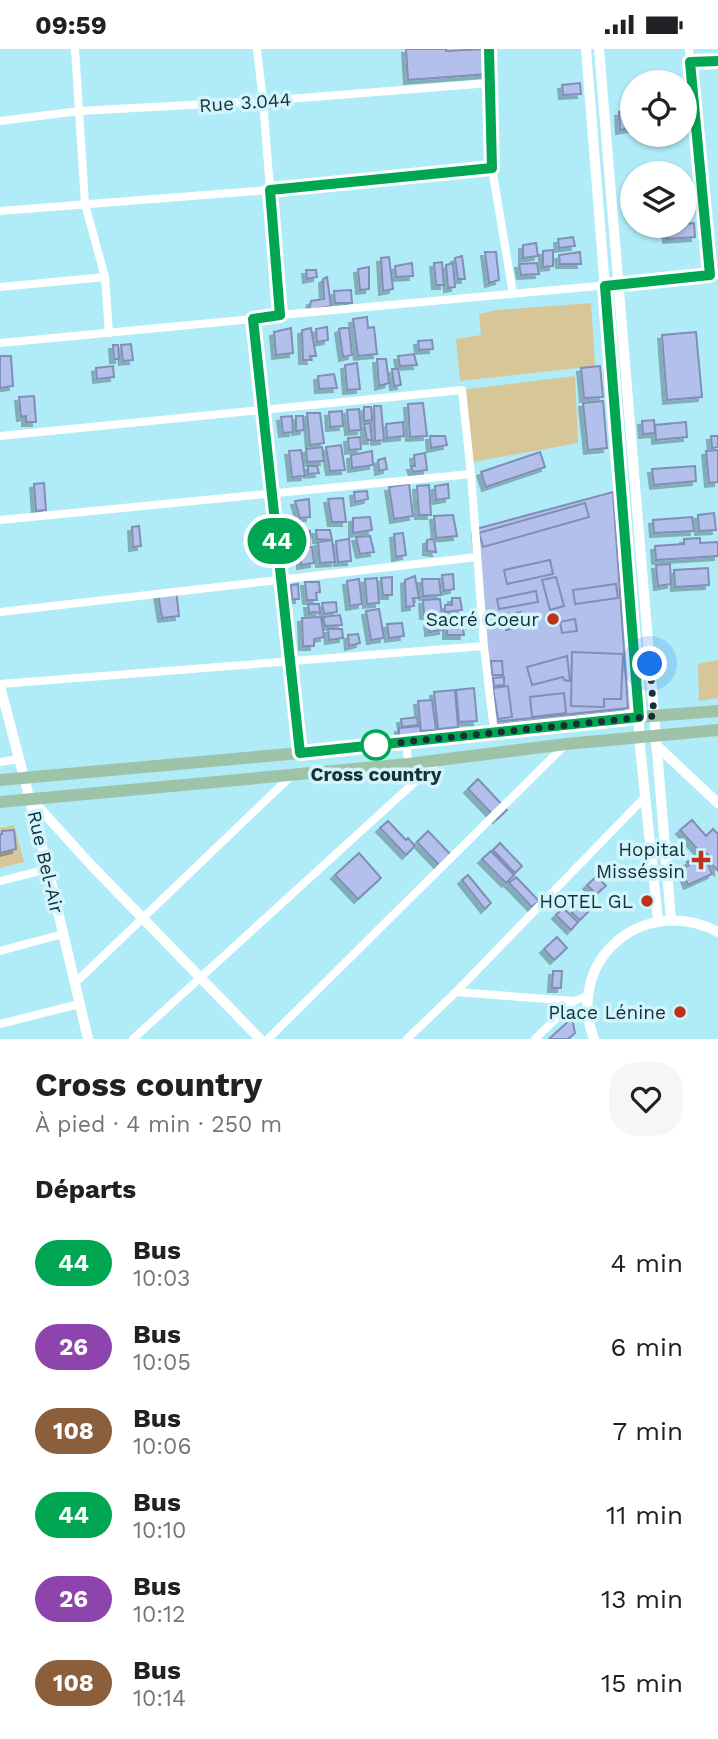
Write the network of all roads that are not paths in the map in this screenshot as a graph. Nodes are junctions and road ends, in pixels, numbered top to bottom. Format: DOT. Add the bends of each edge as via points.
graph roads {
  1 [pos="75,49"];
  2 [pos="257,49"];
  3 [pos="489,49"];
  4 [pos="586,49"];
  5 [pos="599,49"];
  6 [pos="689,49"];
  7 [pos="718,61"];
  8 [pos="690,62"];
  9 [pos="490,83"];
  10 [pos="263,101"];
  11 [pos="79,111"];
  12 [pos="0,121"];
  13 [pos="492,168"];
  14 [pos="270,190"];
  15 [pos="85,204"];
  16 [pos="0,211"];
  17 [pos="714,275"];
  18 [pos="105,277"];
  19 [pos="619,284"];
  20 [pos="605,286"];
  21 [pos="0,287"];
  22 [pos="513,295"];
  23 [pos="280,315"];
  24 [pos="253,319"];
  25 [pos="109,333"];
  26 [pos="0,343"];
  27 [pos="263,410"];
  28 [pos="0,436"];
  29 [pos="471,474"];
  30 [pos="272,493"];
  31 [pos="0,520"];
  32 [pos="477,557"];
  33 [pos="281,578"];
  34 [pos="0,612"];
  35 [pos="484,646"];
  36 [pos="290,660"];
  37 [pos="0,685"];
  38 [pos="718,711"];
  39 [pos="654,716"];
  40 [pos="639,717"];
  41 [pos="718,730"];
  42 [pos="494,733"];
  43 [pos="639,737"];
  44 [pos="655,740"];
  45 [pos="406,741"];
  46 [pos="566,744"];
  47 [pos="300,753"];
  48 [pos="19,759"];
  49 [pos="440,760"];
  50 [pos="0,762"];
  51 [pos="408,764"];
  52 [pos="292,774"];
  53 [pos="24,778"];
  54 [pos="0,780"];
  55 [pos="411,786"];
  56 [pos="645,797"];
  57 [pos="31,799"];
  58 [pos="0,802"];
  59 [pos="718,803"];
  60 [pos="48,869"];
  61 [pos="0,881"];
  62 [pos="143,918"];
  63 [pos="671,920"];
  64 [pos="658,921"];
  65 [pos="718,932"];
  66 [pos="63,934"];
  67 [pos="0,951"];
  68 [pos="201,978"];
  69 [pos="74,984"];
  70 [pos="456,992"];
  71 [pos="588,996"];
  72 [pos="574,1001"];
  73 [pos="79,1004"];
  74 [pos="0,1024"];
  75 [pos="88,1039"];
  76 [pos="133,1039"];
  77 [pos="260,1039"];
  78 [pos="268,1039"];
  79 [pos="407,1039"];
  80 [pos="535,1039"];
  81 [pos="594,1039"];
  1 -- 11 [label="street"];
  2 -- 10 [label="street"];
  3 -- 9 [label="street"];
  4 -- 20 [label="main road"];
  5 -- 19 [label="main road"];
  6 -- 8 [label="street"];
  7 -- 8 [label="street"];
  8 -- 17 [label="street"];
  9 -- 10 [label="street, Rue 3.044"];
  9 -- 13 [label="street"];
  10 -- 11 [label="street, Rue 3.044"];
  10 -- 14 [label="street"];
  11 -- 12 [label="street, Rue 3.044"];
  11 -- 15 [label="street"];
  13 -- 14 [label="street"];
  13 -- 22 [label="street"];
  14 -- 15 [label="street"];
  14 -- 23 [label="street"];
  15 -- 16 [label="street"];
  15 -- 18 [label="street"];
  17 -- 19 [label="street"];
  18 -- 21 [label="street"];
  18 -- 25 [label="street"];
  19 -- 20 [label="street"];
  19 -- 39 [label="main road"];
  20 -- 22 [label="street"];
  20 -- 40 [label="main road"];
  22 -- 23 [label="street"];
  23 -- 24 [label="street"];
  24 -- 25 [label="street"];
  24 -- 27 [label="street"];
  25 -- 26 [label="street"];
  27 -- 28 [label="street"];
  27 -- 29 [label="street" via="462,390"];
  27 -- 30 [label="street"];
  29 -- 30 [label="street"];
  29 -- 32 [label="street"];
  30 -- 31 [label="street"];
  30 -- 33 [label="street"];
  32 -- 33 [label="street"];
  32 -- 35 [label="street"];
  33 -- 34 [label="street"];
  33 -- 36 [label="street"];
  35 -- 36 [label="street"];
  35 -- 42 [label="street"];
  36 -- 37 [label="street"];
  36 -- 47 [label="street"];
  37 -- 48 [label="main road, Rue Bel-Air"];
  38 -- 39 [label="main road"];
  39 -- 40 [label="main road"];
  39 -- 44 [label="main road"];
  40 -- 42 [label="main road"];
  40 -- 43 [label="main road"];
  41 -- 44 [label="main road"];
  42 -- 45 [label="main road"];
  43 -- 44 [label="main road"];
  43 -- 46 [label="main road"];
  43 -- 56 [label="main road"];
  44 -- 59 [label="main road"];
  44 -- 63 [label="main road"];
  45 -- 47 [label="main road"];
  45 -- 51 [label="street"];
  46 -- 49 [label="main road"];
  46 -- 78 [label="street"];
  47 -- 53 [label="main road"];
  48 -- 50 [label="street"];
  48 -- 53 [label="main road, Rue Bel-Air"];
  49 -- 51 [label="main road"];
  49 -- 55 [label="street"];
  51 -- 52 [label="main road"];
  51 -- 55 [label="street"];
  52 -- 57 [label="main road"];
  52 -- 62 [label="street"];
  53 -- 54 [label="main road"];
  53 -- 57 [label="main road, Rue Bel-Air"];
  55 -- 68 [label="street"];
  56 -- 64 [label="main road"];
  56 -- 70 [label="street"];
  57 -- 58 [label="main road"];
  57 -- 60 [label="main road, Rue Bel-Air"];
  57 -- 62 [label="main road"];
  60 -- 61 [label="street"];
  60 -- 66 [label="main road, Rue Bel-Air"];
  62 -- 68 [label="main road"];
  62 -- 69 [label="street"];
  63 -- 64 [label="main road"];
  63 -- 65 [label="main road" via="694,922"];
  64 -- 71 [label="main road" via="631,931 610,948 595,970"];
  66 -- 67 [label="street"];
  66 -- 69 [label="main road, Rue Bel-Air"];
  68 -- 76 [label="street"];
  68 -- 77 [label="main road"];
  69 -- 73 [label="main road, Rue Bel-Air"];
  70 -- 72 [label="street"];
  70 -- 79 [label="street"];
  71 -- 72 [label="street"];
  71 -- 81 [label="main road"];
  72 -- 80 [label="street"];
  73 -- 74 [label="street"];
  73 -- 75 [label="main road, Rue Bel-Air"];
}
